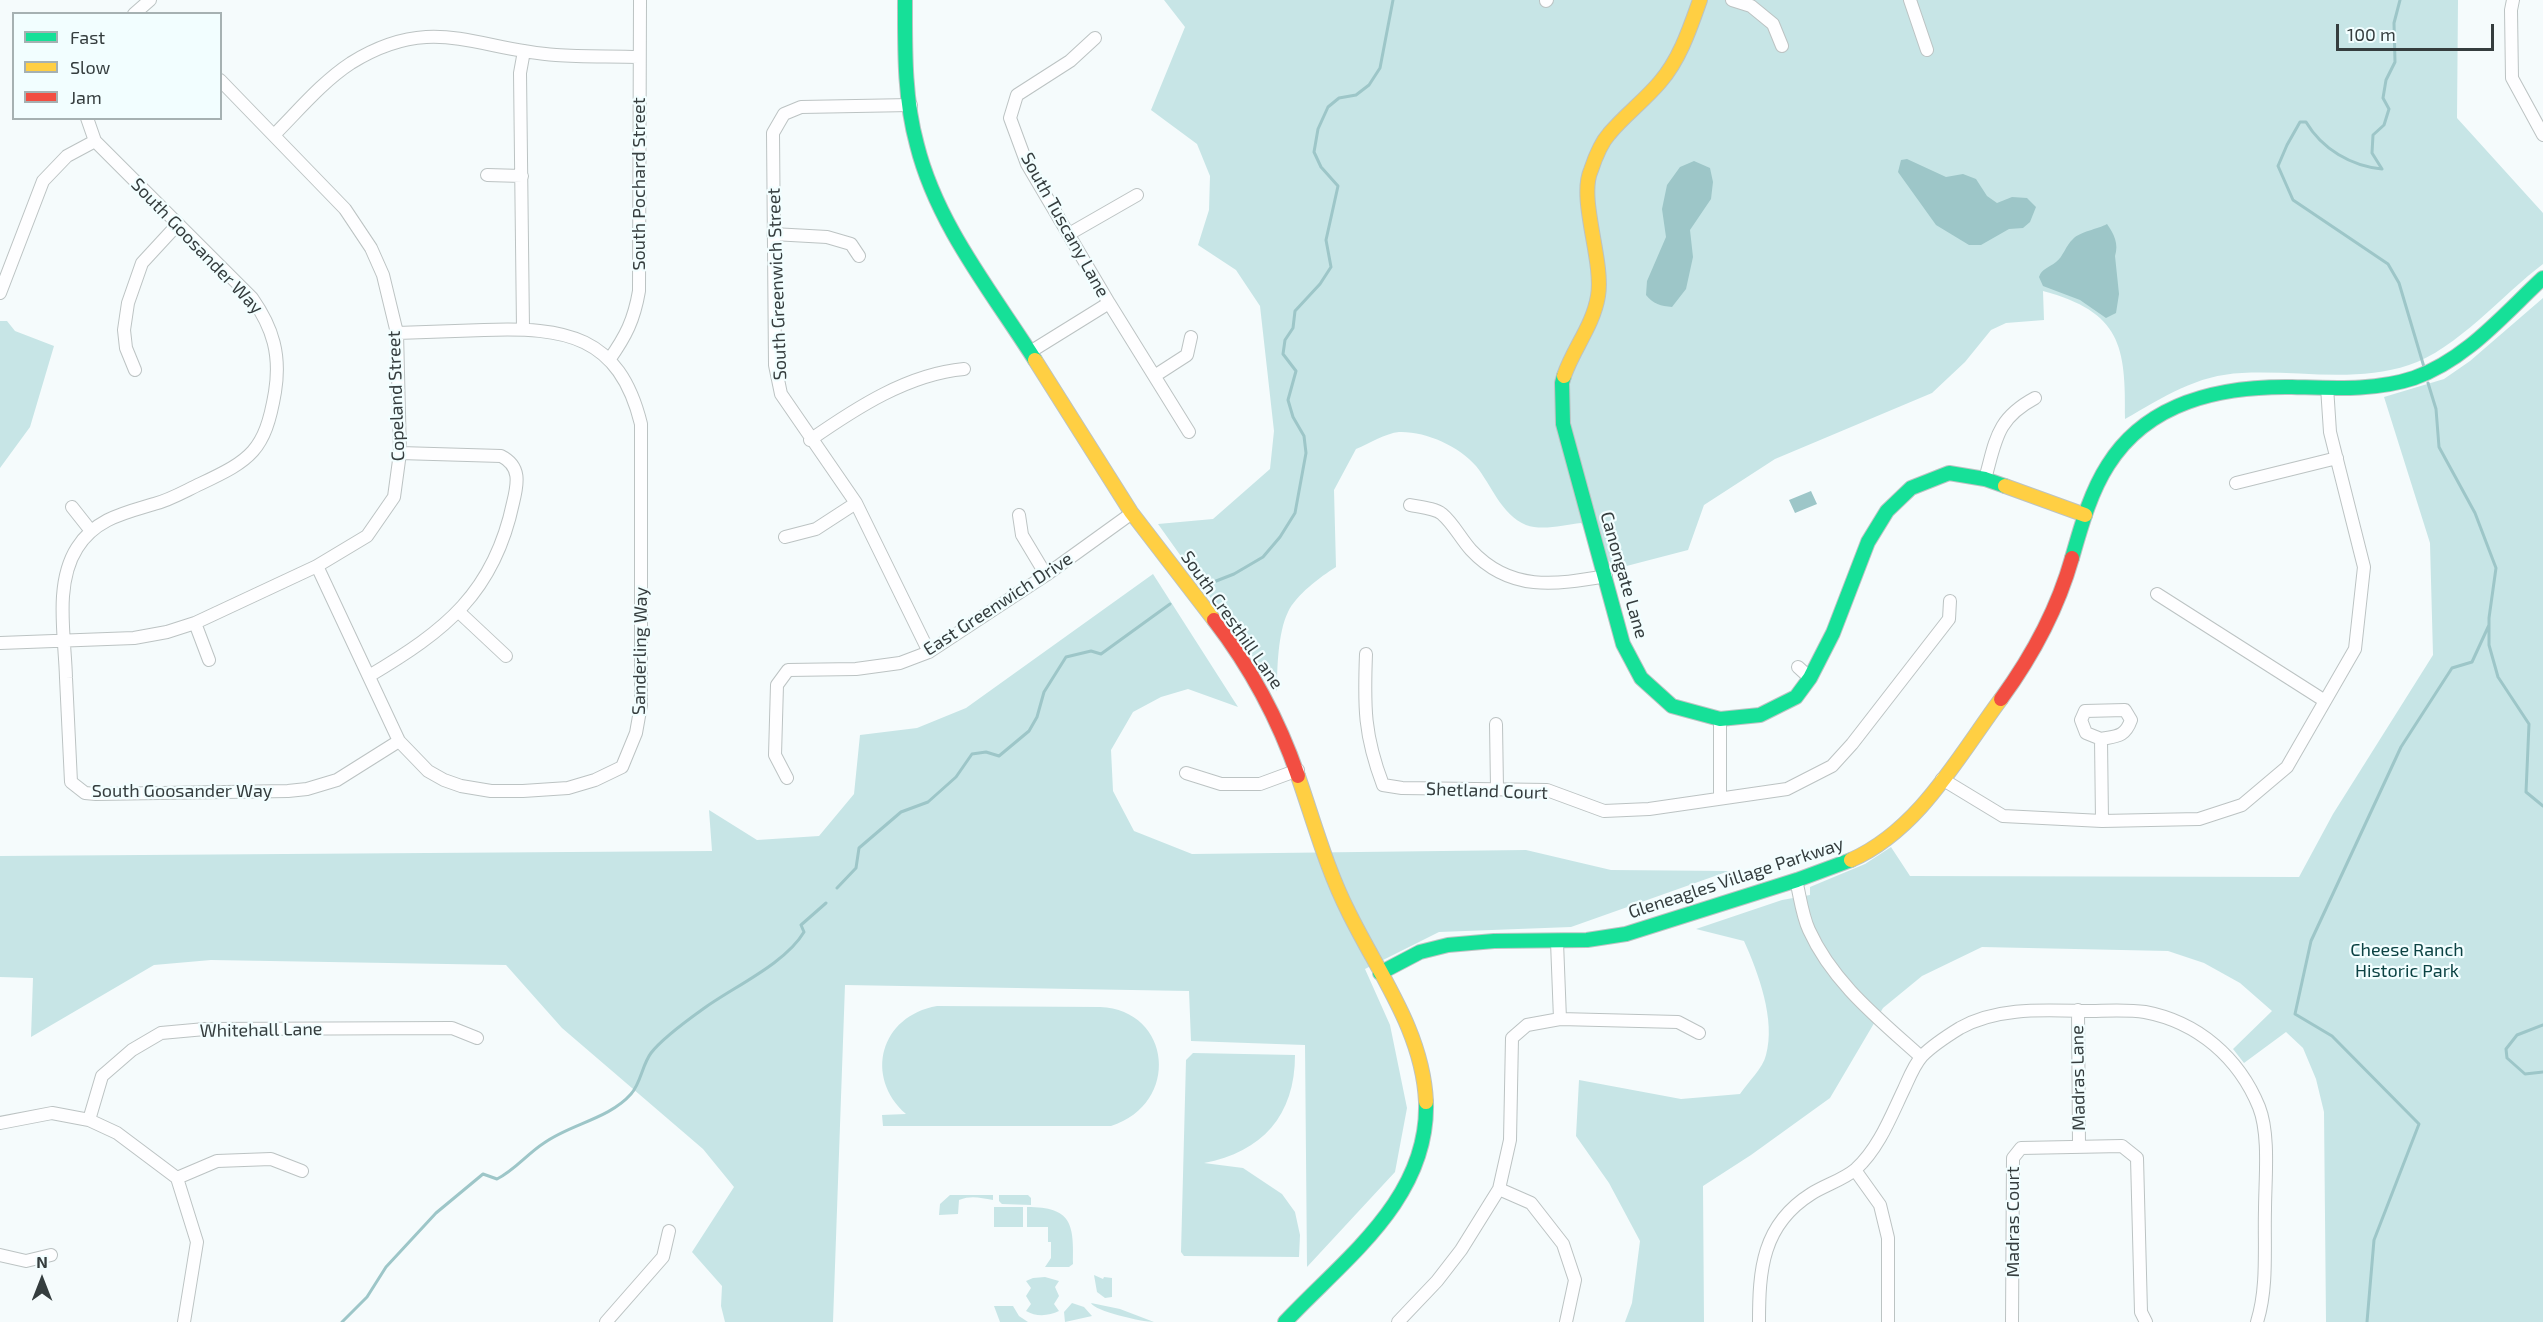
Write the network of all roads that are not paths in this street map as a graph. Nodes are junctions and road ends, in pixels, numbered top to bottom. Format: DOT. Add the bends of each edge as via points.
graph roads {
  1 [pos="640,0"];
  2 [pos="905,0"];
  3 [pos="1700,0"];
  4 [pos="1732,0"];
  5 [pos="1910,0"];
  6 [pos="2513,0"];
  7 [pos="1095,38"];
  8 [pos="1782,46"];
  9 [pos="1927,50"];
  10 [pos="524,51"];
  11 [pos="639,57"];
  12 [pos="222,82"];
  13 [pos="911,105"];
  14 [pos="88,120"];
  15 [pos="274,135"];
  16 [pos="2543,135"];
  17 [pos="95,141"];
  18 [pos="487,175"];
  19 [pos="522,176"];
  20 [pos="1137,195"];
  21 [pos="178,224"];
  22 [pos="773,234"];
  23 [pos="1069,234"];
  24 [pos="860,256"];
  25 [pos="2543,278"];
  26 [pos="0,293"];
  27 [pos="1109,303"];
  28 [pos="523,328"];
  29 [pos="397,333"];
  30 [pos="1191,337"];
  31 [pos="1030,352"];
  32 [pos="609,360"];
  33 [pos="964,369"];
  34 [pos="135,370"];
  35 [pos="1156,375"];
  36 [pos="2326,387"];
  37 [pos="2035,398"];
  38 [pos="1189,432"];
  39 [pos="810,440"];
  40 [pos="400,453"];
  41 [pos="2337,458"];
  42 [pos="1985,479"];
  43 [pos="2236,483"];
  44 [pos="856,503"];
  45 [pos="1410,505"];
  46 [pos="72,507"];
  47 [pos="1132,513"];
  48 [pos="1019,515"];
  49 [pos="2085,515"];
  50 [pos="91,531"];
  51 [pos="785,537"];
  52 [pos="317,566"];
  53 [pos="1046,575"];
  54 [pos="1606,576"];
  55 [pos="2157,594"];
  56 [pos="1950,601"];
  57 [pos="459,612"];
  58 [pos="195,623"];
  59 [pos="65,639"];
  60 [pos="0,643"];
  61 [pos="929,652"];
  62 [pos="1366,654"];
  63 [pos="506,656"];
  64 [pos="209,660"];
  65 [pos="1798,667"];
  66 [pos="369,676"];
  67 [pos="1810,678"];
  68 [pos="2325,701"];
  69 [pos="1720,719"];
  70 [pos="1496,724"];
  71 [pos="2101,739"];
  72 [pos="399,741"];
  73 [pos="1298,770"];
  74 [pos="1186,773"];
  75 [pos="787,778"];
  76 [pos="1942,779"];
  77 [pos="1497,788"];
  78 [pos="1720,798"];
  79 [pos="2102,821"];
  80 [pos="1796,880"];
  81 [pos="1557,942"];
  82 [pos="1380,973"];
  83 [pos="2078,1011"];
  84 [pos="1560,1019"];
  85 [pos="1699,1034"];
  86 [pos="477,1038"];
  87 [pos="1922,1057"];
  88 [pos="89,1120"];
  89 [pos="0,1123"];
  90 [pos="2079,1145"];
  91 [pos="1855,1170"];
  92 [pos="302,1171"];
  93 [pos="177,1178"];
  94 [pos="1499,1189"];
  95 [pos="669,1231"];
  96 [pos="0,1255"];
  97 [pos="51,1255"];
  98 [pos="184,1322"];
  99 [pos="606,1322"];
  100 [pos="1285,1322"];
  101 [pos="1398,1322"];
  102 [pos="1566,1322"];
  103 [pos="1759,1322"];
  104 [pos="1888,1322"];
  105 [pos="2013,1322"];
  106 [pos="2146,1322"];
  107 [pos="2257,1322"];
  1 -- 11 [label="street, South Pochard Street"];
  2 -- 13 [label="street, South Cresthill Lane"];
  3 -- 54 [label="street, Canongate Lane" via="1686,40 1662,80 1608,135 1589,173 1588,201 1597,252 1598,296 1588,327 1570,359 1561,402 1563,424"];
  4 -- 8 [label="street" via="1751,6 1773,24"];
  5 -- 9 [label="street"];
  6 -- 16 [label="street" via="2512,78"];
  7 -- 23 [label="street, South Tuscany Lane" via="1070,61 1017,95 1010,118 1028,164"];
  10 -- 11 [label="street"];
  10 -- 15 [label="street" via="458,37 434,36 388,45 349,64"];
  10 -- 19 [label="street" via="520,73"];
  11 -- 32 [label="street, South Pochard Street" via="639,291 626,335"];
  12 -- 15 [label="street, Copeland Street"];
  13 -- 22 [label="street, South Greenwich Street" via="801,107 784,114 773,133"];
  13 -- 31 [label="street, South Cresthill Lane" via="920,155 944,217"];
  14 -- 17 [label="street, South Goosander Way"];
  15 -- 29 [label="street, Copeland Street" via="359,227 384,275"];
  17 -- 21 [label="street, South Goosander Way"];
  17 -- 26 [label="street" via="67,156 43,181"];
  18 -- 19 [label="street"];
  19 -- 28 [label="street"];
  20 -- 23 [label="street"];
  21 -- 34 [label="street" via="142,263 128,303 125,339"];
  21 -- 50 [label="street, South Goosander Way" via="252,298 270,327 278,358 268,427 251,455 238,466 159,503 104,520"];
  22 -- 24 [label="street" via="827,237 851,244"];
  22 -- 39 [label="street, South Greenwich Street" via="775,365 781,394"];
  23 -- 27 [label="street, South Tuscany Lane"];
  25 -- 36 [label="street, Gleneagles Village Parkway" via="2468,345 2425,374 2382,386"];
  27 -- 31 [label="street"];
  27 -- 35 [label="street, South Tuscany Lane"];
  28 -- 29 [label="street, Sanderling Way"];
  28 -- 32 [label="street, Sanderling Way" via="579,338"];
  29 -- 40 [label="street, Copeland Street"];
  30 -- 35 [label="street" via="1187,355"];
  31 -- 47 [label="street, South Cresthill Lane"];
  32 -- 72 [label="street, Sanderling Way" via="628,386 641,424 641,705 636,733 622,767 568,788 491,791 444,780 428,771"];
  33 -- 39 [label="street" via="938,371 855,409"];
  35 -- 38 [label="street, South Tuscany Lane"];
  36 -- 41 [label="street"];
  36 -- 49 [label="street, Gleneagles Village Parkway" via="2218,390 2176,405 2136,430 2120,448 2097,483"];
  37 -- 42 [label="street" via="2015,409 1999,430"];
  39 -- 44 [label="street, South Greenwich Street"];
  40 -- 52 [label="street, Copeland Street" via="394,497 384,514 367,536"];
  40 -- 57 [label="street" via="501,456 511,461 517,471 509,523 489,572"];
  41 -- 43 [label="street"];
  41 -- 68 [label="street" via="2364,567 2355,649"];
  42 -- 49 [label="street, Canongate Lane"];
  42 -- 67 [label="street, Canongate Lane" via="1949,473 1911,488 1887,511 1868,542 1833,633"];
  44 -- 51 [label="street" via="816,529"];
  44 -- 61 [label="street, South Greenwich Street"];
  45 -- 54 [label="street" via="1441,513 1472,551 1494,569 1520,580 1551,585"];
  46 -- 50 [label="street"];
  47 -- 53 [label="street, East Greenwich Drive"];
  47 -- 73 [label="street, South Cresthill Lane" via="1255,677 1277,717"];
  48 -- 53 [label="street" via="1022,535"];
  49 -- 76 [label="street, Gleneagles Village Parkway" via="2059,600 2037,647"];
  50 -- 59 [label="street, South Goosander Way" via="78,546 65,578"];
  52 -- 58 [label="street, Copeland Street"];
  52 -- 66 [label="street, Sanderling Way"];
  53 -- 61 [label="street, East Greenwich Drive"];
  54 -- 69 [label="street, Canongate Lane" via="1623,644 1641,678 1672,706"];
  55 -- 68 [label="street"];
  56 -- 78 [label="street, Shetland Court" via="1949,619 1832,765 1787,789"];
  57 -- 63 [label="street"];
  57 -- 66 [label="street" via="421,645"];
  58 -- 59 [label="street, Copeland Street" via="134,638"];
  58 -- 64 [label="street"];
  59 -- 60 [label="street, Copeland Street"];
  59 -- 72 [label="street, South Goosander Way" via="71,782 85,793 307,789 337,780"];
  61 -- 75 [label="street, East Greenwich Drive" via="900,663 856,669 788,670 777,685 775,755"];
  62 -- 77 [label="street, Shetland Court" via="1364,712 1371,752 1383,785"];
  65 -- 67 [label="street"];
  66 -- 72 [label="street, Sanderling Way"];
  67 -- 69 [label="street, Canongate Lane" via="1796,698 1760,716"];
  68 -- 79 [label="street" via="2287,767 2242,805 2199,819"];
  69 -- 78 [label="street"];
  70 -- 77 [label="street"];
  71 -- 79 [label="street"];
  73 -- 74 [label="street" via="1260,784 1221,784"];
  73 -- 82 [label="street, South Cresthill Lane" via="1336,884"];
  76 -- 79 [label="street" via="2003,816"];
  76 -- 80 [label="street, Gleneagles Village Parkway" via="1893,835 1856,858"];
  77 -- 78 [label="street, Shetland Court" via="1547,790 1604,811"];
  80 -- 81 [label="street, Gleneagles Village Parkway" via="1646,928 1610,937"];
  80 -- 87 [label="street" via="1808,929 1835,975"];
  81 -- 82 [label="street, Gleneagles Village Parkway" via="1447,945 1409,957"];
  81 -- 84 [label="street"];
  82 -- 100 [label="street, South Cresthill Lane" via="1408,1020 1423,1066 1426,1088 1422,1151 1396,1204"];
  83 -- 87 [label="street" via="2024,1011 1981,1018 1938,1042"];
  83 -- 90 [label="street, Madras Lane"];
  83 -- 107 [label="street" via="2144,1012 2170,1018 2194,1029 2232,1059 2259,1108 2266,1150 2264,1264"];
  84 -- 85 [label="street" via="1678,1022"];
  84 -- 94 [label="street" via="1527,1025 1512,1038 1510,1140"];
  86 -- 88 [label="street, Whitehall Lane" via="452,1028 205,1029 161,1033 132,1050 102,1076"];
  87 -- 91 [label="street" via="1875,1147"];
  88 -- 89 [label="street" via="52,1113"];
  88 -- 93 [label="street" via="117,1133"];
  90 -- 105 [label="street, Madras Court" via="2021,1148 2013,1158"];
  90 -- 106 [label="street, Madras Court" via="2122,1146 2137,1158 2140,1312"];
  91 -- 103 [label="street" via="1810,1194 1773,1234 1761,1266"];
  91 -- 104 [label="street" via="1880,1205 1888,1238"];
  92 -- 93 [label="street" via="271,1159 217,1161"];
  93 -- 98 [label="street" via="197,1242"];
  94 -- 101 [label="street" via="1443,1274"];
  94 -- 102 [label="street" via="1531,1203 1563,1244 1575,1280"];
  95 -- 99 [label="street" via="663,1257"];
  96 -- 97 [label="street" via="26,1261"];
}
